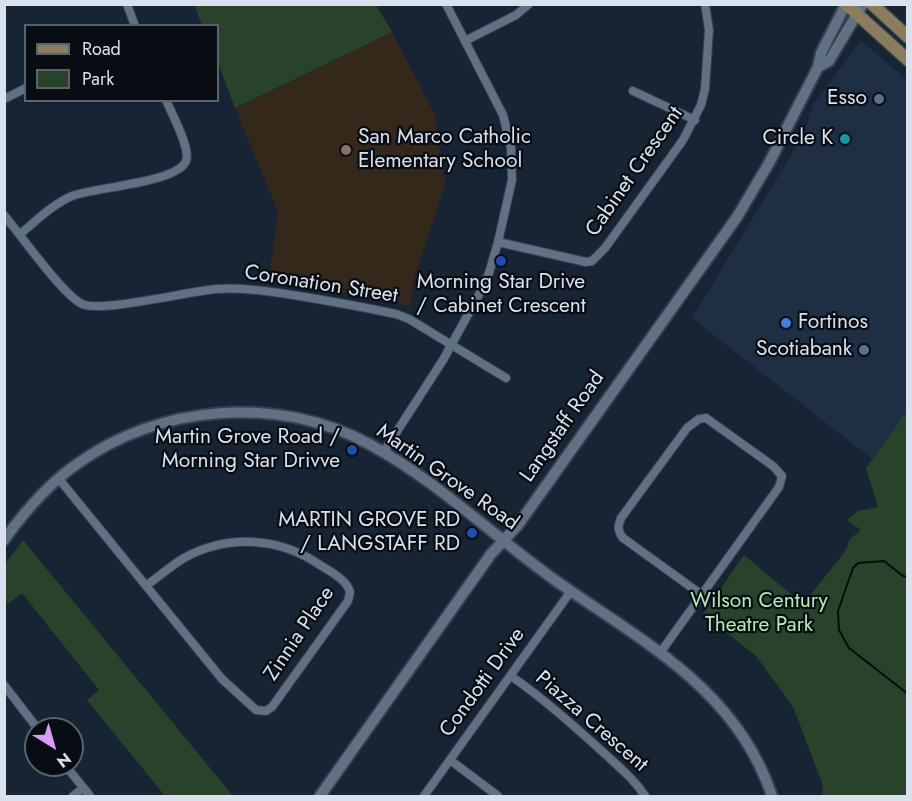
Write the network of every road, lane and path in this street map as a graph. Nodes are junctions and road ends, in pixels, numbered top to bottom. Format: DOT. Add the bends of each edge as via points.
graph roads {
  1 [pos="127,4"];
  2 [pos="446,4"];
  3 [pos="529,4"];
  4 [pos="705,4"];
  5 [pos="872,4"];
  6 [pos="846,5"];
  7 [pos="860,10"];
  8 [pos="134,24"];
  9 [pos="908,37"];
  10 [pos="465,41"];
  11 [pos="908,60"];
  12 [pos="818,67"];
  13 [pos="24,89"];
  14 [pos="633,91"];
  15 [pos="4,99"];
  16 [pos="167,102"];
  17 [pos="695,120"];
  18 [pos="4,215"];
  19 [pos="20,234"];
  20 [pos="498,242"];
  21 [pos="452,345"];
  22 [pos="506,378"];
  23 [pos="383,453"];
  24 [pos="58,479"];
  25 [pos="4,540"];
  26 [pos="504,540"];
  27 [pos="146,586"];
  28 [pos="571,591"];
  29 [pos="702,595"];
  30 [pos="660,653"];
  31 [pos="511,676"];
  32 [pos="4,685"];
  33 [pos="13,697"];
  34 [pos="4,703"];
  35 [pos="29,717"];
  36 [pos="450,760"];
  37 [pos="74,777"];
  38 [pos="83,788"];
  39 [pos="73,796"];
  40 [pos="90,796"];
  41 [pos="320,796"];
  42 [pos="424,796"];
  43 [pos="498,796"];
  44 [pos="645,796"];
  45 [pos="772,796"];
  1 -- 8 [label="street"];
  2 -- 10 [label="street"];
  3 -- 10 [label="street"];
  4 -- 17 [label="street, Cabinet Crescent" via="709,30 705,89"];
  5 -- 9 [label="main road"];
  6 -- 7 [label="main road"];
  6 -- 12 [label="street, Langstaff Road" via="821,53"];
  7 -- 11 [label="main road"];
  7 -- 12 [label="street, Langstaff Road" via="829,61"];
  10 -- 20 [label="street" via="500,107 510,138 512,180"];
  12 -- 26 [label="street, Langstaff Road" via="737,218"];
  13 -- 15 [label="street"];
  14 -- 17 [label="street"];
  16 -- 19 [label="street" via="186,149 181,168 150,180 70,197"];
  17 -- 20 [label="street, Cabinet Crescent" via="592,261"];
  18 -- 19 [label="street, Coronation Street"];
  19 -- 21 [label="street, Coronation Street" via="75,299 86,306 217,289 256,290 396,314"];
  20 -- 21 [label="street" via="482,289"];
  21 -- 22 [label="street"];
  21 -- 23 [label="street"];
  23 -- 24 [label="street, Martin Grove Road" via="336,429 302,420 263,413 209,414 163,422 122,437"];
  23 -- 26 [label="street, Martin Grove Road"];
  24 -- 25 [label="street, Martin Grove Road"];
  24 -- 27 [label="street, Zinnia Place"];
  26 -- 28 [label="street, Martin Grove Road"];
  26 -- 41 [label="street, Langstaff Road"];
  27 -- 27 [label="street, Zinnia Place" via="222,679 245,702 261,711 272,707 348,601 350,592 342,581 301,553 249,542 202,549"];
  28 -- 30 [label="street, Martin Grove Road"];
  28 -- 31 [label="street, Condotti Drive"];
  29 -- 29 [label="street" via="782,482 773,466 706,418 687,428 618,525 623,538"];
  29 -- 30 [label="street"];
  30 -- 45 [label="street, Martin Grove Road" via="708,692 733,722 757,759"];
  31 -- 36 [label="street, Condotti Drive"];
  31 -- 44 [label="street, Piazza Crescent" via="592,742"];
  32 -- 33 [label="street"];
  33 -- 34 [label="street"];
  33 -- 35 [label="street"];
  36 -- 42 [label="street, Condotti Drive"];
  36 -- 43 [label="street"];
  37 -- 38 [label="street"];
  38 -- 39 [label="street"];
  38 -- 40 [label="street"];
}
